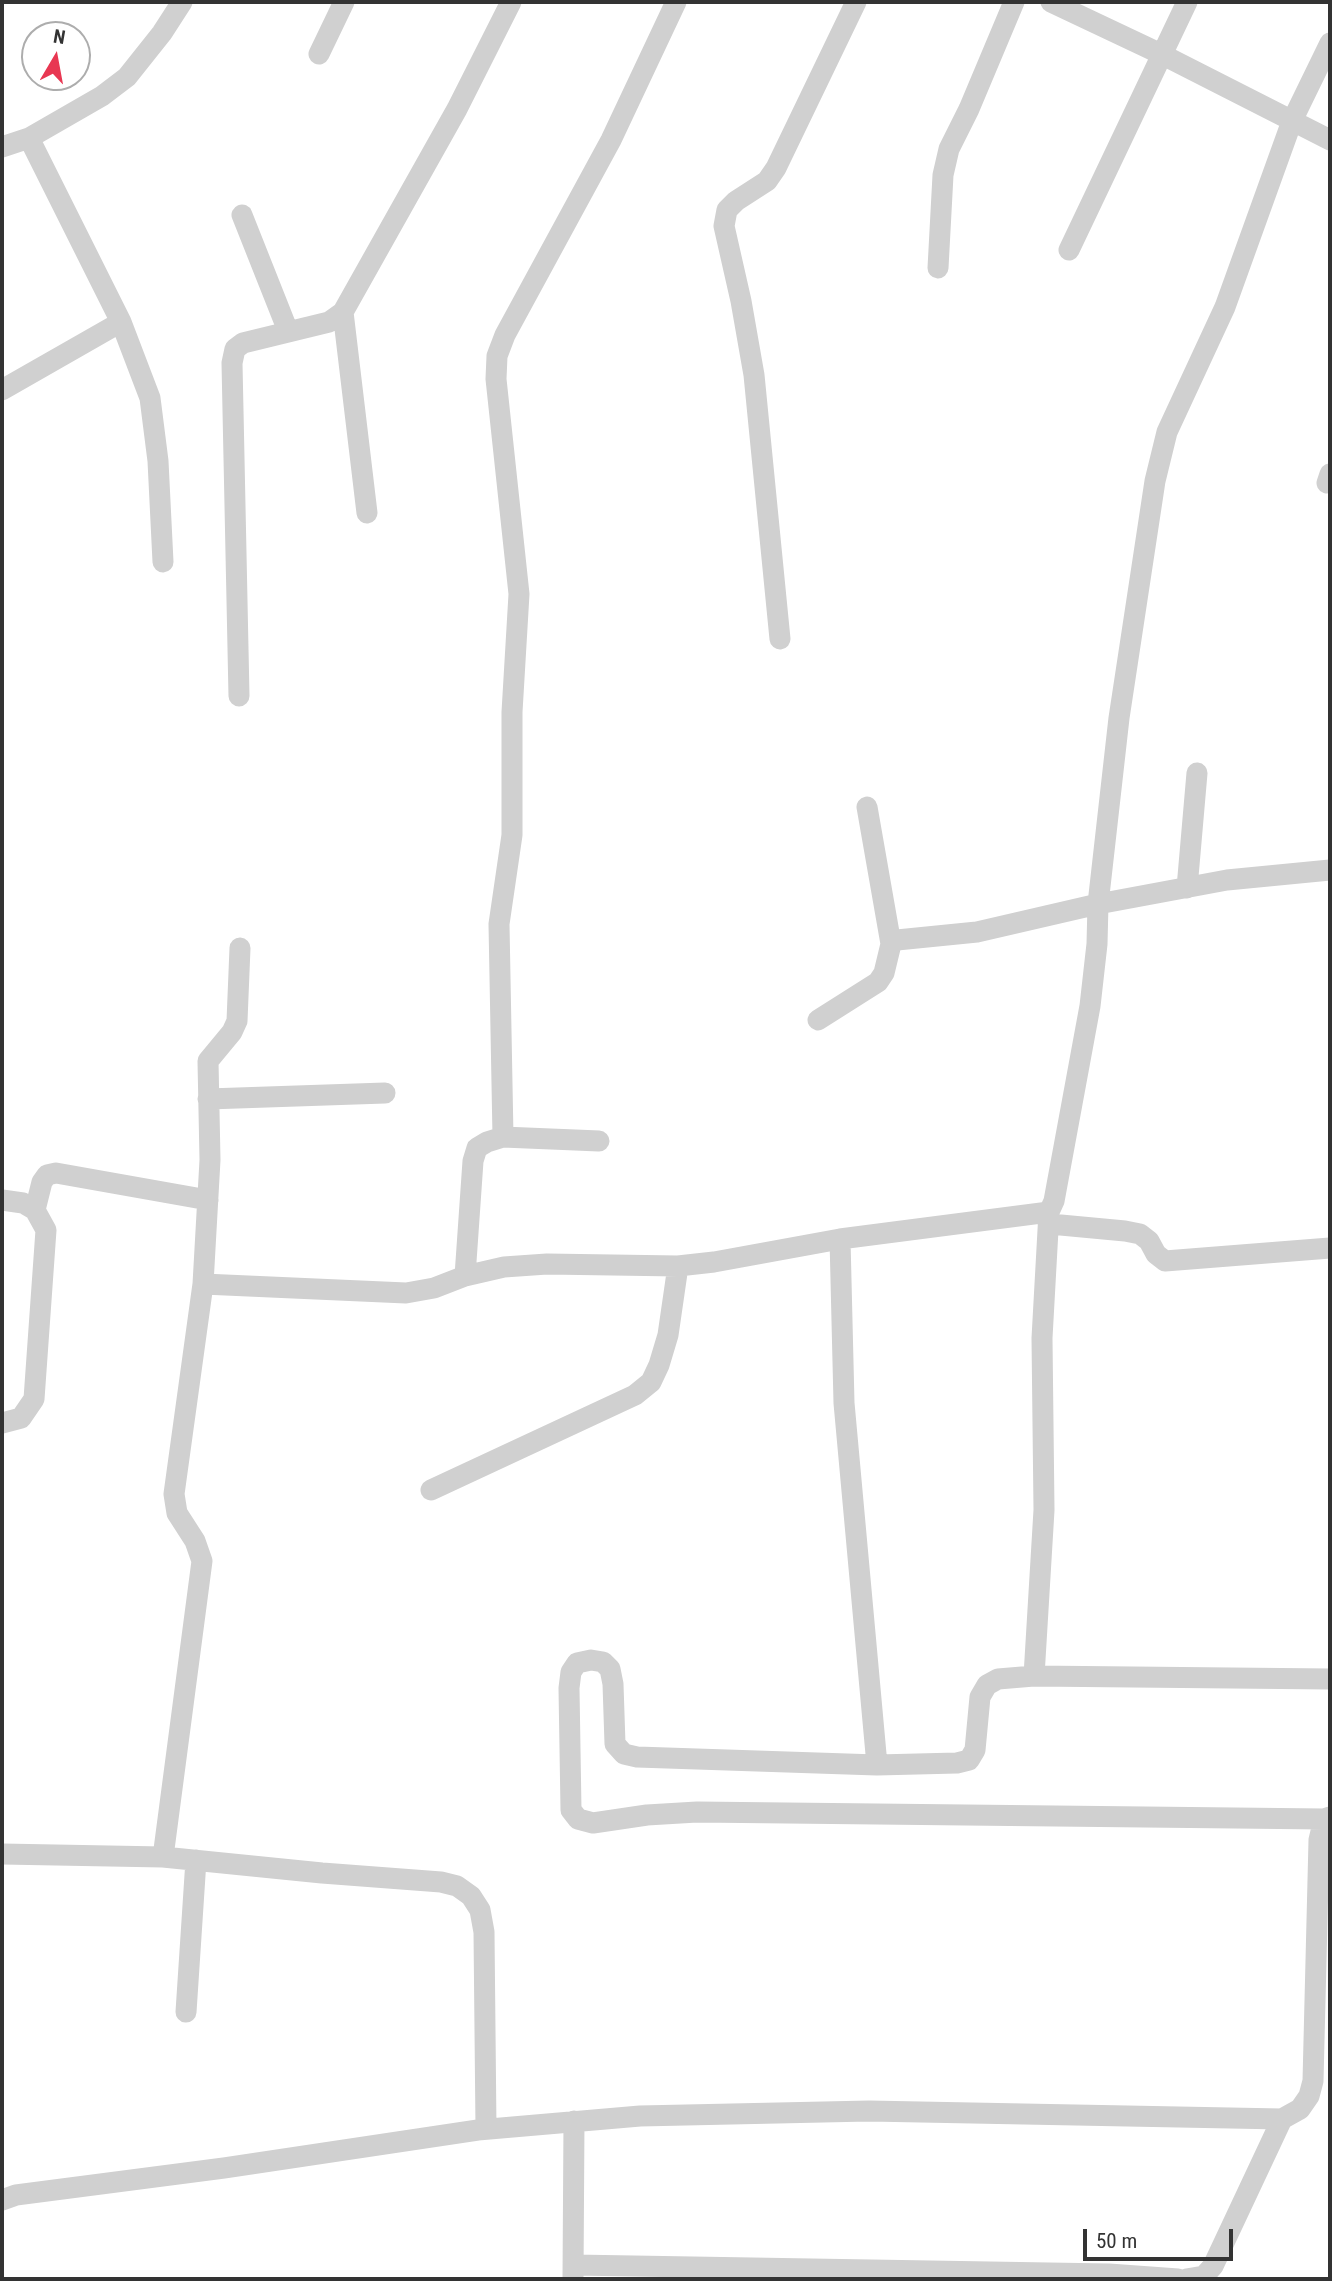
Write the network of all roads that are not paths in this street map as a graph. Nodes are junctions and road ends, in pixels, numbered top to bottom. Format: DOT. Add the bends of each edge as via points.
graph roads {
  1 [pos="182,2"];
  2 [pos="344,2"];
  3 [pos="510,2"];
  4 [pos="676,2"];
  5 [pos="856,2"];
  6 [pos="1014,2"];
  7 [pos="1051,2"];
  8 [pos="1187,2"];
  9 [pos="1330,43"];
  10 [pos="319,54"];
  11 [pos="1161,54"];
  12 [pos="1292,121"];
  13 [pos="29,138"];
  14 [pos="1330,140"];
  15 [pos="2,147"];
  16 [pos="242,215"];
  17 [pos="1069,250"];
  18 [pos="938,268"];
  19 [pos="344,312"];
  20 [pos="121,322"];
  21 [pos="288,331"];
  22 [pos="2,390"];
  23 [pos="367,513"];
  24 [pos="163,562"];
  25 [pos="780,639"];
  26 [pos="239,696"];
  27 [pos="1197,773"];
  28 [pos="867,807"];
  29 [pos="1330,870"];
  30 [pos="1187,888"];
  31 [pos="1098,904"];
  32 [pos="891,944"];
  33 [pos="240,948"];
  34 [pos="818,1020"];
  35 [pos="384,1093"];
  36 [pos="208,1099"];
  37 [pos="503,1137"];
  38 [pos="599,1141"];
  39 [pos="2,1200"];
  40 [pos="208,1200"];
  41 [pos="35,1210"];
  42 [pos="1049,1218"];
  43 [pos="840,1239"];
  44 [pos="1330,1248"];
  45 [pos="678,1266"];
  46 [pos="465,1276"];
  47 [pos="203,1284"];
  48 [pos="2,1423"];
  49 [pos="431,1490"];
  50 [pos="1034,1676"];
  51 [pos="1330,1679"];
  52 [pos="877,1765"];
  53 [pos="1327,1818"];
  54 [pos="2,1854"];
  55 [pos="163,1857"];
  56 [pos="196,1860"];
  57 [pos="186,2012"];
  58 [pos="1282,2119"];
  59 [pos="574,2121"];
  60 [pos="486,2129"];
  61 [pos="2,2200"];
  62 [pos="573,2272"];
  63 [pos="810,2274"];
  64 [pos="1178,2279"];
  65 [pos="1186,2279"];
  1 -- 13 [label="street" via="127,77"];
  2 -- 10 [label="street"];
  3 -- 19 [label="street" via="457,109"];
  4 -- 37 [label="street" via="611,140 497,356 519,594 512,712 512,835 499,923"];
  5 -- 25 [label="street" via="776,168 767,181 727,210 724,226 754,375"];
  6 -- 18 [label="street" via="949,149 943,175"];
  7 -- 11 [label="street"];
  8 -- 11 [label="street"];
  9 -- 12 [label="street"];
  11 -- 12 [label="street"];
  11 -- 17 [label="street"];
  12 -- 14 [label="street"];
  12 -- 31 [label="street" via="1225,307 1167,432 1161,456 1119,718"];
  13 -- 15 [label="street"];
  13 -- 20 [label="street"];
  16 -- 21 [label="street"];
  19 -- 21 [label="street" via="329,322"];
  19 -- 23 [label="street"];
  20 -- 22 [label="street"];
  20 -- 24 [label="street" via="150,398"];
  21 -- 26 [label="street" via="243,343 234,349 232,363"];
  27 -- 30 [label="street"];
  28 -- 32 [label="street"];
  29 -- 30 [label="street"];
  30 -- 31 [label="street"];
  31 -- 32 [label="street" via="977,932 908,937"];
  31 -- 42 [label="street" via="1090,1006"];
  32 -- 34 [label="street" via="877,982"];
  33 -- 36 [label="street" via="237,1021 208,1060"];
  35 -- 36 [label="street"];
  36 -- 40 [label="street"];
  37 -- 38 [label="street"];
  37 -- 46 [label="street" via="477,1148 473,1161"];
  39 -- 41 [label="street"];
  40 -- 41 [label="street" via="56,1173 42,1182"];
  40 -- 47 [label="street"];
  41 -- 48 [label="street" via="46,1230 34,1399 21,1418"];
  42 -- 43 [label="street"];
  42 -- 44 [label="street" via="1140,1234 1165,1261"];
  42 -- 50 [label="street" via="1042,1338 1044,1510"];
  43 -- 45 [label="street"];
  43 -- 52 [label="street" via="844,1403"];
  45 -- 46 [label="street" via="547,1264"];
  45 -- 49 [label="street" via="668,1335 651,1382 635,1395"];
  46 -- 47 [label="street" via="406,1293"];
  47 -- 55 [label="street" via="174,1494 177,1513 202,1560"];
  50 -- 51 [label="street"];
  50 -- 52 [label="street" via="998,1679 987,1685 980,1698 975,1750 969,1760"];
  52 -- 53 [label="street" via="637,1758 624,1754 615,1744 610,1669 591,1660 577,1663 571,1672 569,1800 578,1819 593,1823 697,1812"];
  53 -- 58 [label="street" via="1319,1840 1313,2081 1300,2109"];
  54 -- 55 [label="street"];
  55 -- 56 [label="street"];
  56 -- 57 [label="street"];
  56 -- 60 [label="street" via="441,1882 471,1896 480,1910 484,1932"];
  58 -- 59 [label="street" via="869,2111"];
  58 -- 65 [label="street" via="1213,2266 1204,2276"];
  59 -- 60 [label="street"];
  59 -- 62 [label="street"];
  60 -- 61 [label="street"];
  62 -- 63 [label="street"];
  63 -- 64 [label="street" via="1109,2274"];
}
